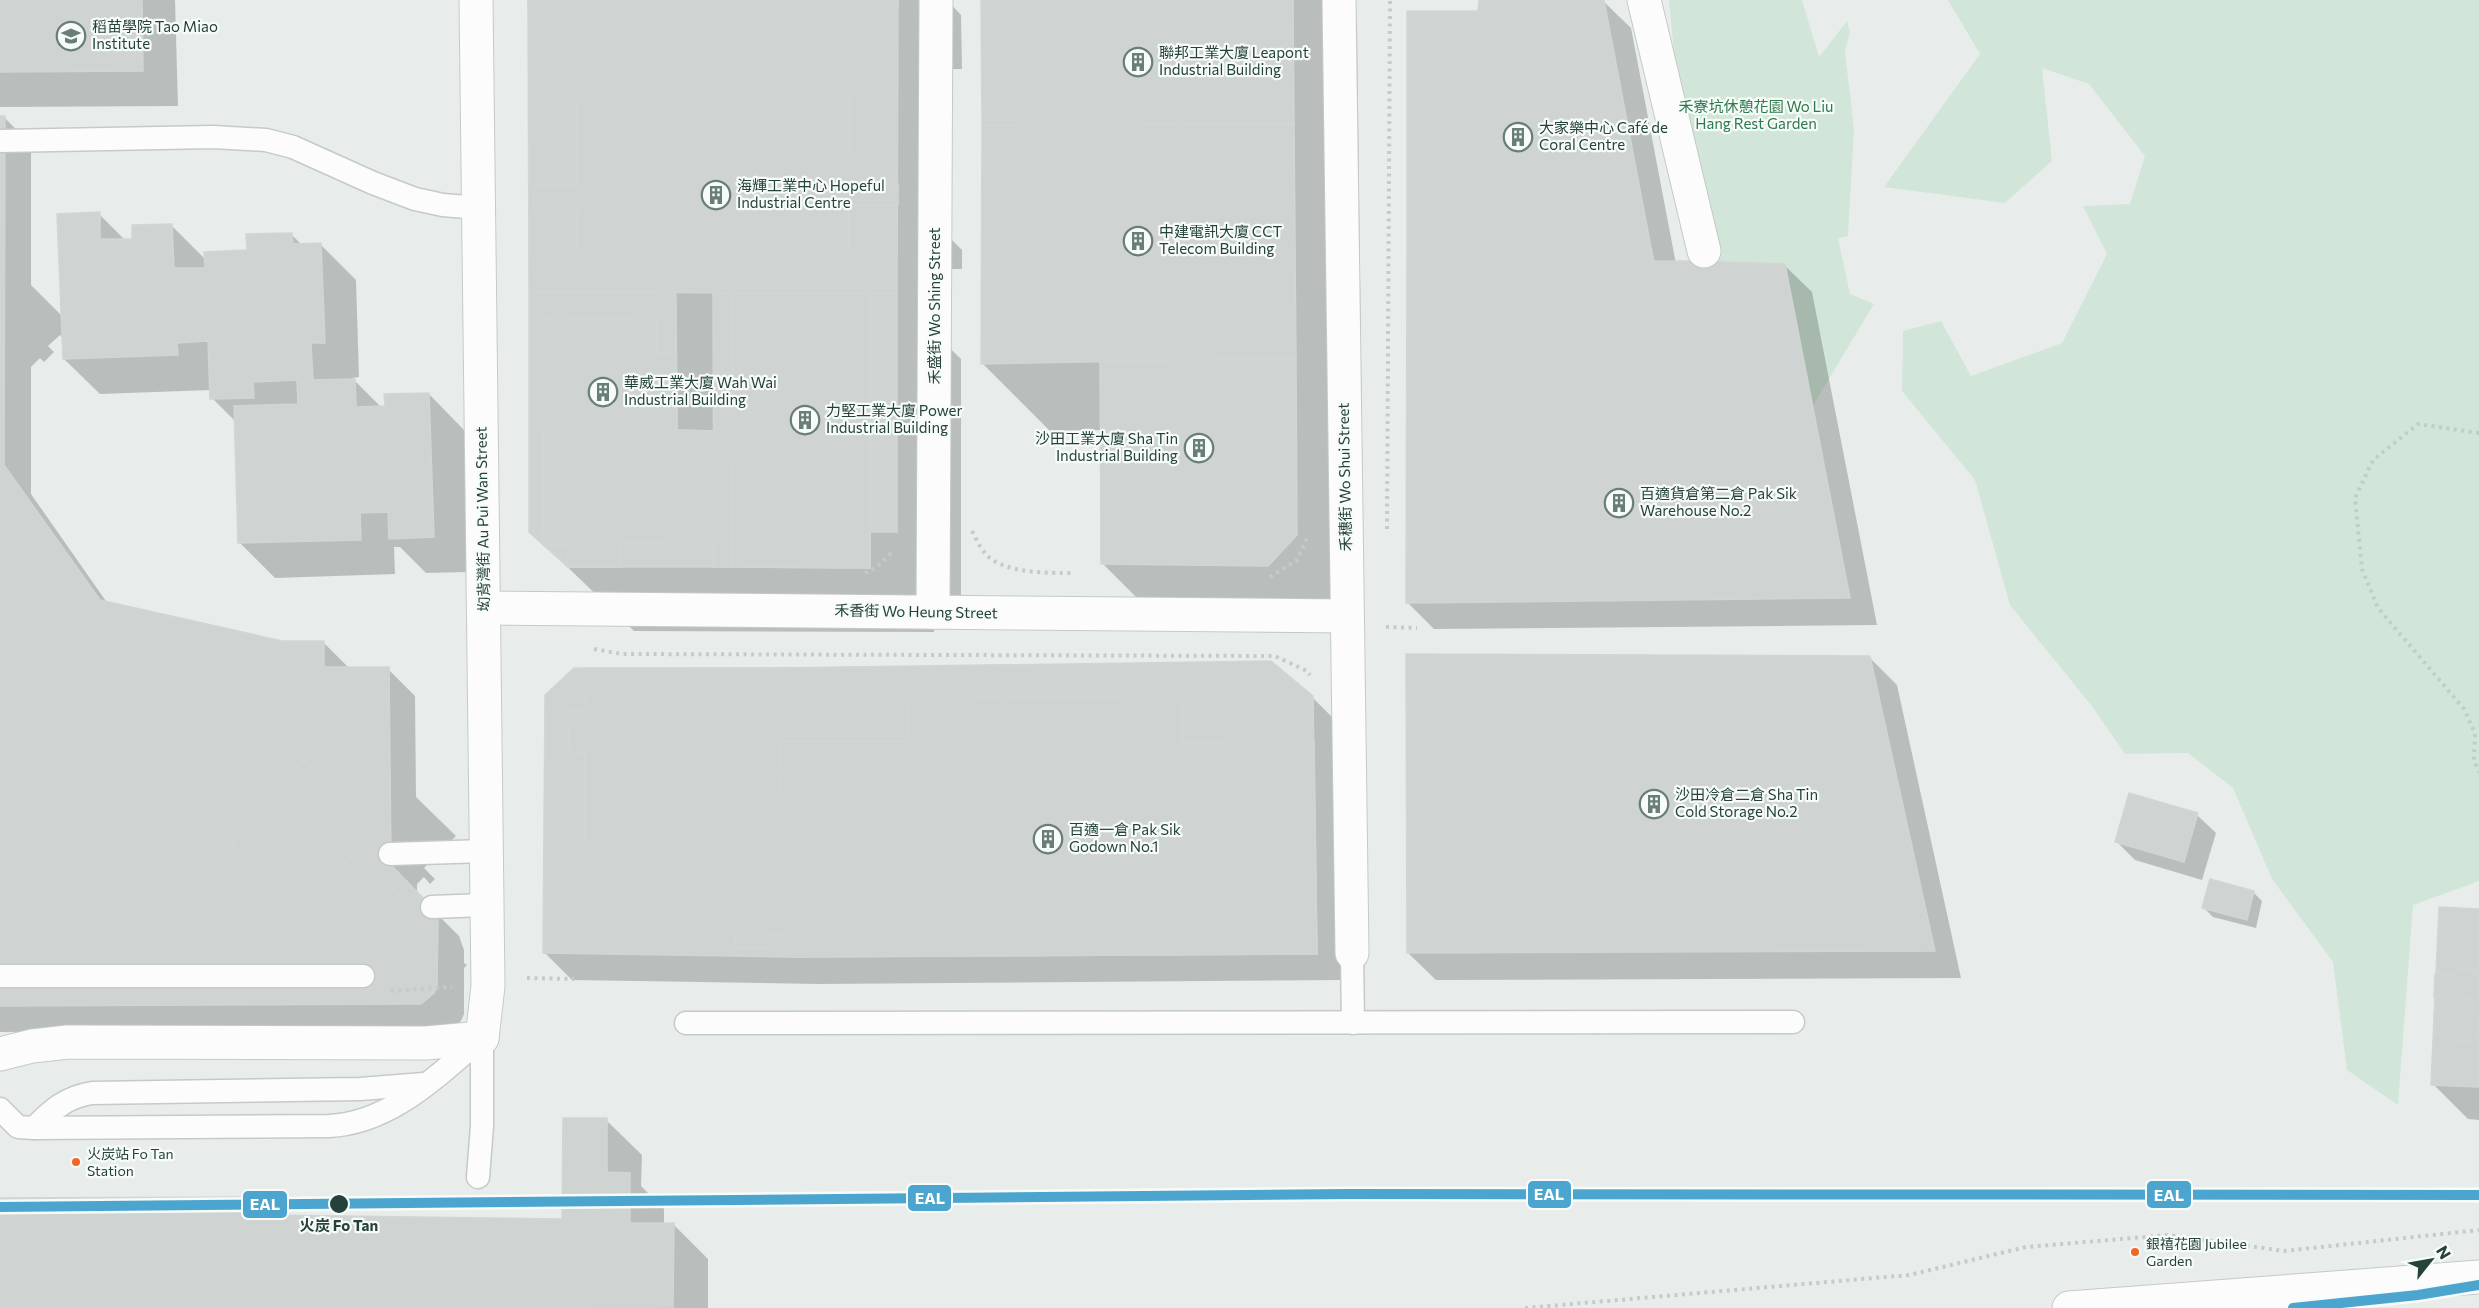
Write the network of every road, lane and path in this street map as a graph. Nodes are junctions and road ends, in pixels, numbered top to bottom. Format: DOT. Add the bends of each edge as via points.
graph roads {
  1 [pos="476,0"];
  2 [pos="936,0"];
  3 [pos="1339,0"];
  4 [pos="1390,0"];
  5 [pos="1644,0"];
  6 [pos="0,141"];
  7 [pos="478,208"];
  8 [pos="1704,251"];
  9 [pos="2479,434"];
  10 [pos="970,522"];
  11 [pos="1311,528"];
  12 [pos="1387,532"];
  13 [pos="897,544"];
  14 [pos="1080,573"];
  15 [pos="860,575"];
  16 [pos="1258,577"];
  17 [pos="484,608"];
  18 [pos="933,612"];
  19 [pos="1386,615"];
  20 [pos="1347,616"];
  21 [pos="1386,627"];
  22 [pos="1417,628"];
  23 [pos="1386,639"];
  24 [pos="587,648"];
  25 [pos="1313,680"];
  26 [pos="2479,772"];
  27 [pos="485,851"];
  28 [pos="390,854"];
  29 [pos="485,905"];
  30 [pos="432,907"];
  31 [pos="1352,953"];
  32 [pos="0,976"];
  33 [pos="363,976"];
  34 [pos="527,978"];
  35 [pos="574,979"];
  36 [pos="1793,1022"];
  37 [pos="686,1023"];
  38 [pos="1353,1023"];
  39 [pos="482,1038"];
  40 [pos="0,1054"];
  41 [pos="428,1083"];
  42 [pos="0,1109"];
  43 [pos="34,1128"];
  44 [pos="478,1177"];
  45 [pos="2479,1230"];
  46 [pos="2479,1277"];
  47 [pos="1525,1308"];
  48 [pos="2069,1308"];
  1 -- 7 [label="street, 㘭背灣街 Au Pui Wan Street"];
  2 -- 18 [label="street, 禾盛街 Wo Shing Street"];
  3 -- 20 [label="street, 禾穗街 Wo Shui Street"];
  4 -- 12 [label="path"];
  5 -- 8 [label="street"];
  6 -- 7 [label="lane" via="213,137 266,140 293,147 416,199"];
  7 -- 17 [label="street, 㘭背灣街 Au Pui Wan Street"];
  9 -- 26 [label="path" via="2418,424 2373,460 2355,498 2362,569 2378,608 2464,709 2475,733 2474,760"];
  10 -- 14 [label="path" via="984,554 1002,565 1032,572"];
  11 -- 16 [label="path" via="1297,560 1270,577"];
  13 -- 15 [label="path" via="876,567"];
  17 -- 18 [label="street, 禾香街 Wo Heung Street"];
  17 -- 27 [label="street, 㘭背灣街 Au Pui Wan Street"];
  18 -- 20 [label="street, 禾香街 Wo Heung Street"];
  19 -- 21 [label="path"];
  20 -- 31 [label="street, 禾穗街 Wo Shui Street"];
  21 -- 22 [label="path"];
  21 -- 23 [label="path"];
  24 -- 25 [label="path" via="622,654 1275,656 1307,671"];
  27 -- 28 [label="lane"];
  27 -- 29 [label="street, 㘭背灣街 Au Pui Wan Street"];
  29 -- 30 [label="lane"];
  29 -- 39 [label="street, 㘭背灣街 Au Pui Wan Street" via="488,986"];
  31 -- 38 [label="lane"];
  32 -- 33 [label="lane"];
  34 -- 35 [label="path"];
  36 -- 38 [label="lane"];
  37 -- 38 [label="lane"];
  39 -- 40 [label="street" via="426,1043 68,1042"];
  39 -- 41 [label="lane"];
  39 -- 44 [label="lane"];
  41 -- 43 [label="lane" via="375,1117 343,1125"];
  41 -- 43 [label="lane" via="360,1089 92,1093 62,1102"];
  42 -- 43 [label="lane" via="18,1127"];
  45 -- 47 [label="path" via="2284,1251 2169,1235 2026,1246 1909,1275"];
  46 -- 48 [label="street"];
}
